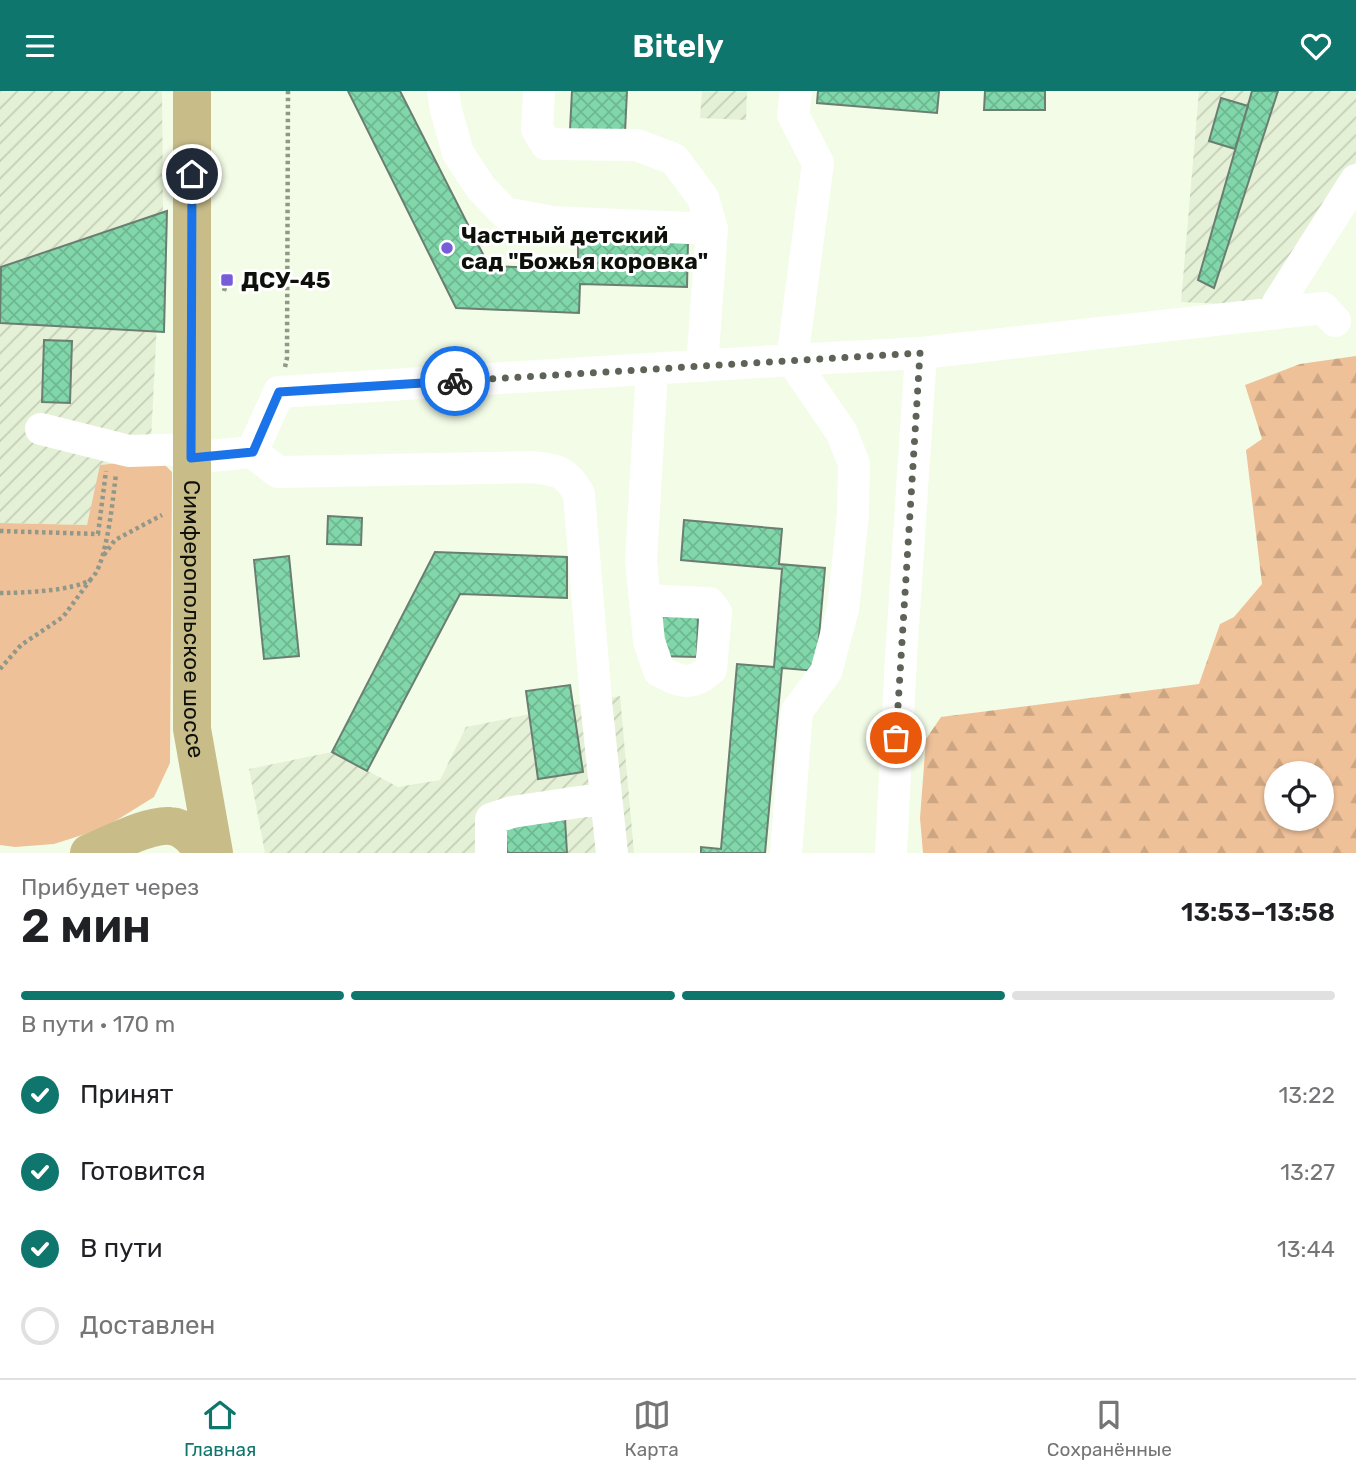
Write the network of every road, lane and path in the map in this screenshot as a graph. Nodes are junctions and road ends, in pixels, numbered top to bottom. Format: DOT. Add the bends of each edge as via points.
graph roads {
  1 [pos="192,91"];
  2 [pos="288,91"];
  3 [pos="443,91"];
  4 [pos="539,91"];
  5 [pos="796,91"];
  6 [pos="1356,180"];
  7 [pos="712,229"];
  8 [pos="1271,314"];
  9 [pos="1335,321"];
  10 [pos="920,353"];
  11 [pos="792,359"];
  12 [pos="702,366"];
  13 [pos="653,369"];
  14 [pos="279,392"];
  15 [pos="41,429"];
  16 [pos="253,452"];
  17 [pos="191,454"];
  18 [pos="191,501"];
  19 [pos="0,531"];
  20 [pos="103,557"];
  21 [pos="92,578"];
  22 [pos="0,593"];
  23 [pos="645,600"];
  24 [pos="0,669"];
  25 [pos="192,729"];
  26 [pos="606,798"];
  27 [pos="151,829"];
  28 [pos="89,853"];
  29 [pos="204,853"];
  30 [pos="214,853"];
  31 [pos="491,853"];
  32 [pos="612,853"];
  33 [pos="786,853"];
  34 [pos="891,853"];
  1 -- 17 [label="main road, Симферопольское шоссе"];
  2 -- 14 [label="path" via="287,358"];
  3 -- 7 [label="street" via="458,153 505,213 552,222"];
  4 -- 7 [label="street" via="537,129 546,145 637,145 674,159 702,198"];
  5 -- 11 [label="street" via="793,115 818,163"];
  6 -- 8 [label="street"];
  7 -- 12 [label="street"];
  8 -- 9 [label="street" via="1323,308"];
  8 -- 10 [label="street"];
  10 -- 11 [label="street"];
  10 -- 34 [label="street"];
  11 -- 12 [label="street"];
  11 -- 33 [label="street" via="842,433 854,464 843,609 826,673 797,711"];
  12 -- 13 [label="street"];
  13 -- 14 [label="street"];
  13 -- 23 [label="street" via="641,561"];
  14 -- 16 [label="street"];
  15 -- 17 [label="street" via="129,451"];
  16 -- 17 [label="street"];
  16 -- 26 [label="street" via="278,472 532,467 557,470 570,478 579,494"];
  17 -- 18 [label="main road, Симферопольское шоссе"];
  18 -- 20 [label="path" via="115,540"];
  18 -- 25 [label="main road, Симферопольское шоссе"];
  19 -- 20 [label="path" via="98,534 106,470 118,465"];
  20 -- 21 [label="path"];
  21 -- 22 [label="path" via="76,585"];
  21 -- 24 [label="path" via="63,617 21,645"];
  25 -- 27 [label="main road" via="188,778 177,801"];
  25 -- 30 [label="main road, Симферопольское шоссе"];
  26 -- 31 [label="street" via="491,819"];
  26 -- 32 [label="street"];
  27 -- 28 [label="main road"];
  27 -- 29 [label="main road" via="179,828"];
}
